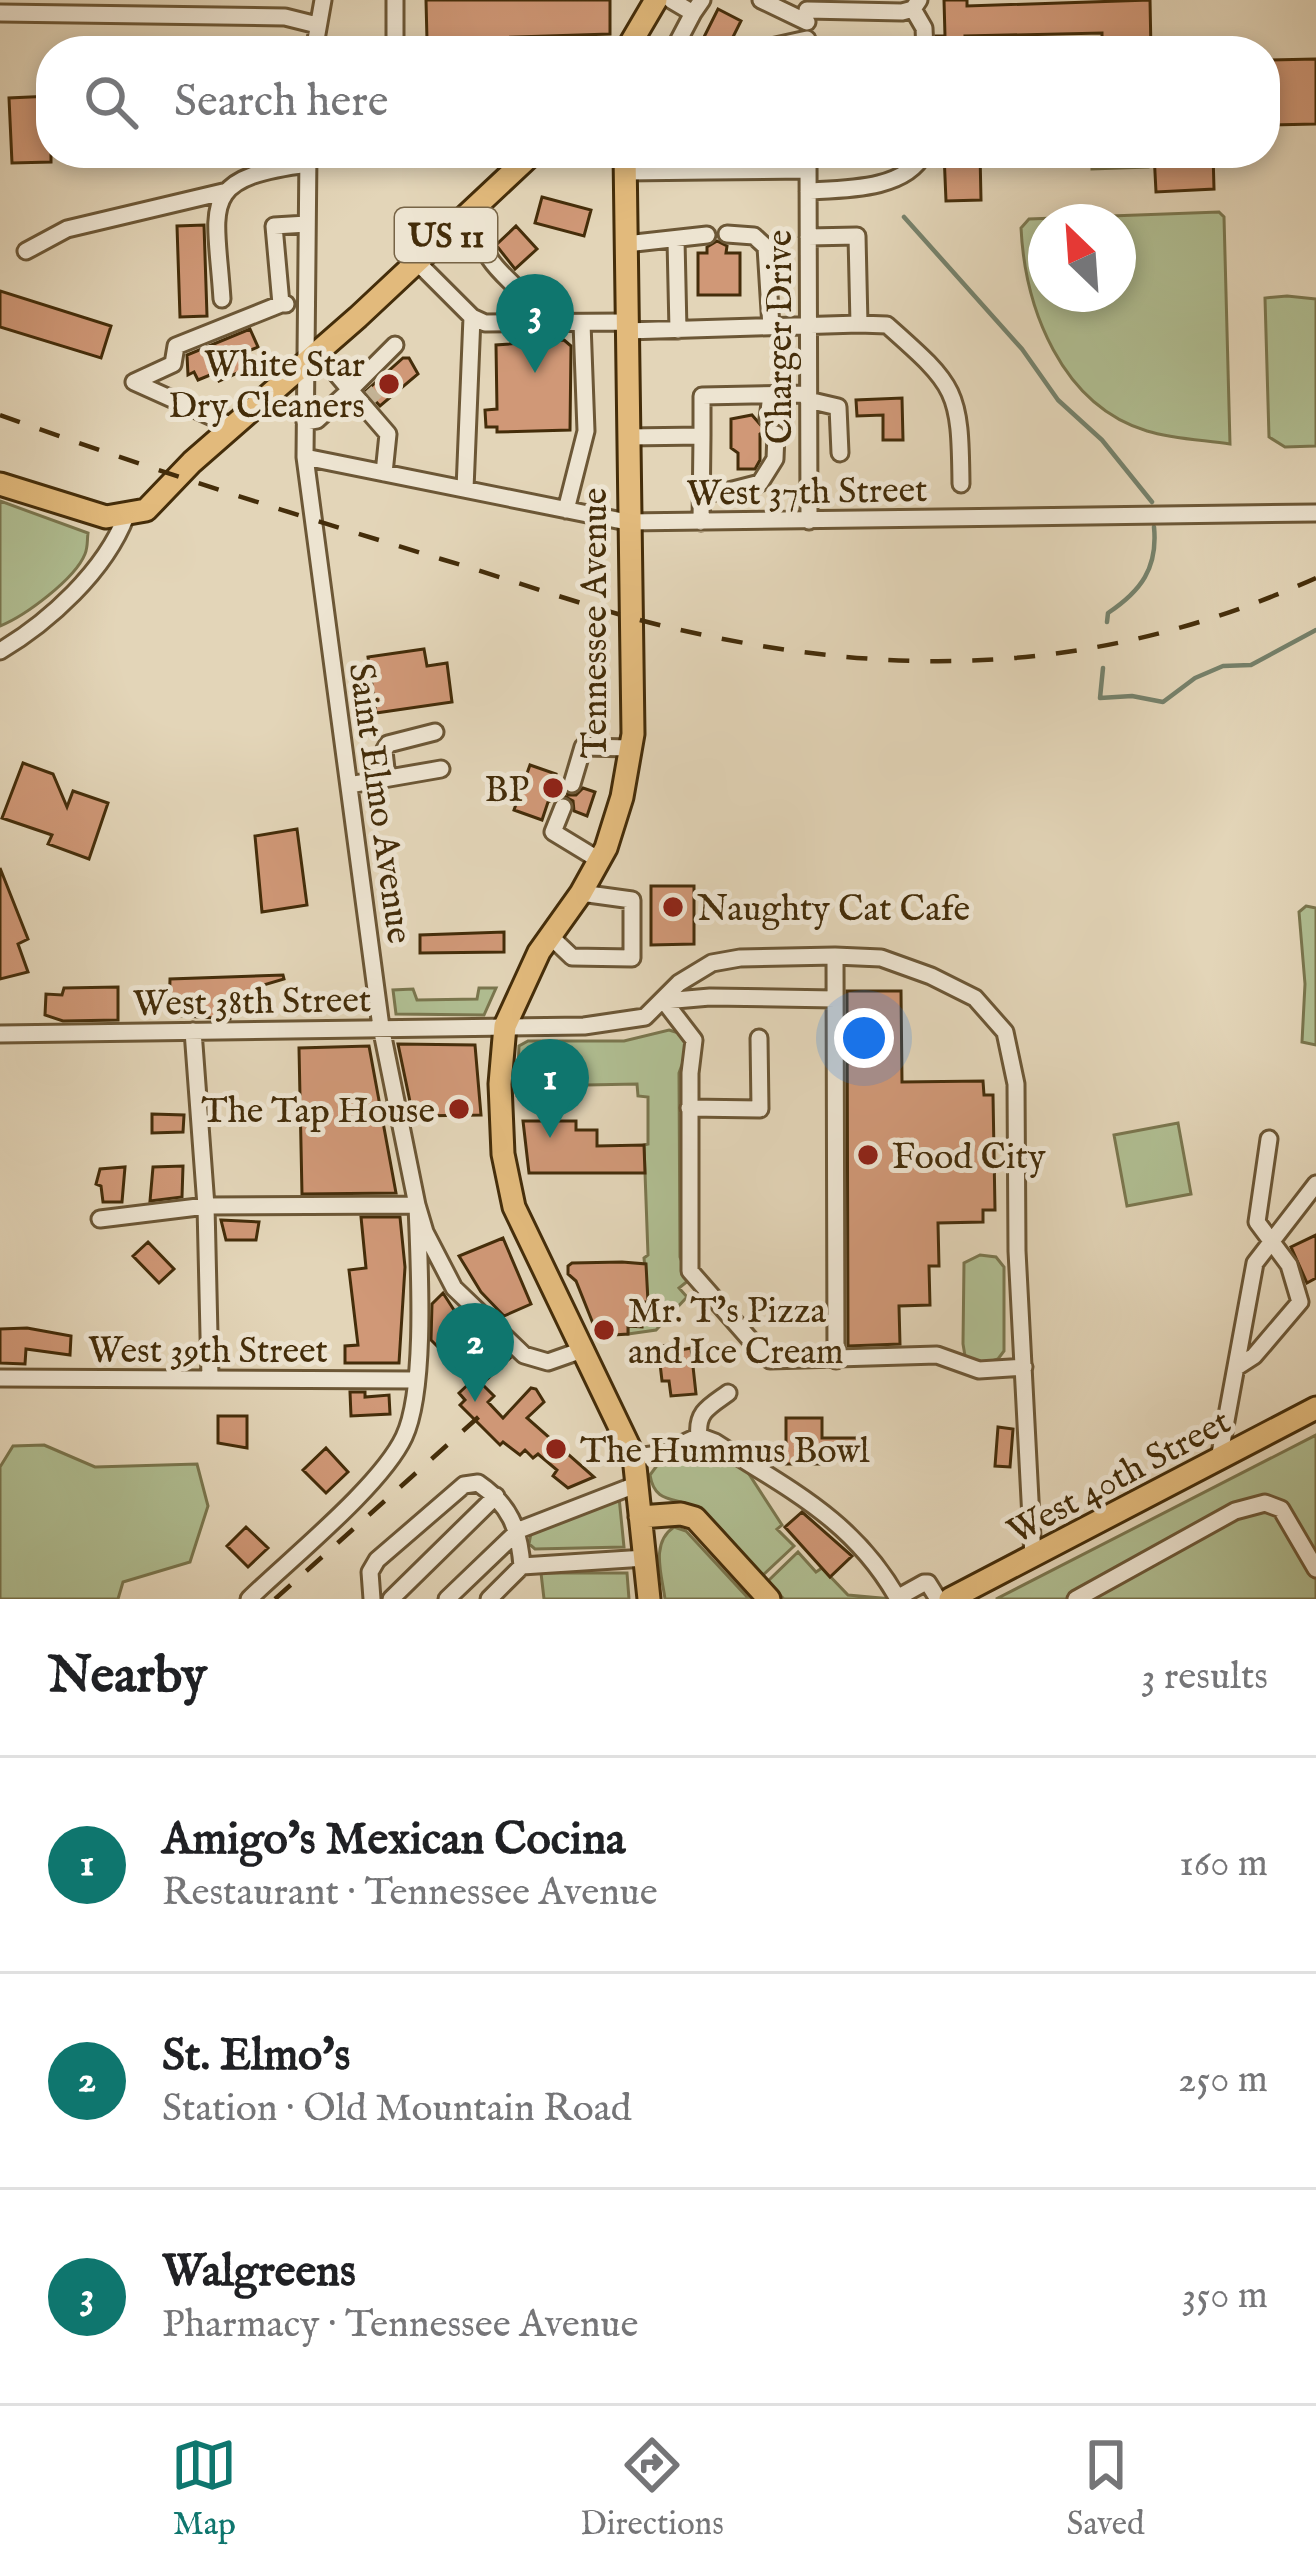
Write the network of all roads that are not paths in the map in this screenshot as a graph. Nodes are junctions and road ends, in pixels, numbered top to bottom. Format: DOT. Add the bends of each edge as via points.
graph roads {
  1 [pos="323,0"];
  2 [pos="395,0"];
  3 [pos="656,0"];
  4 [pos="671,0"];
  5 [pos="762,0"];
  6 [pos="916,4"];
  7 [pos="698,6"];
  8 [pos="0,13"];
  9 [pos="807,24"];
  10 [pos="317,26"];
  11 [pos="316,36"];
  12 [pos="395,36"];
  13 [pos="635,36"];
  14 [pos="681,36"];
  15 [pos="924,36"];
  16 [pos="274,168"];
  17 [pos="308,168"];
  18 [pos="517,168"];
  19 [pos="625,168"];
  20 [pos="642,168"];
  21 [pos="656,168"];
  22 [pos="709,168"];
  23 [pos="730,168"];
  24 [pos="808,168"];
  25 [pos="916,168"];
  26 [pos="709,171"];
  27 [pos="656,172"];
  28 [pos="808,191"];
  29 [pos="223,192"];
  30 [pos="466,215"];
  31 [pos="307,224"];
  32 [pos="727,234"];
  33 [pos="707,236"];
  34 [pos="808,237"];
  35 [pos="676,240"];
  36 [pos="626,244"];
  37 [pos="26,250"];
  38 [pos="417,262"];
  39 [pos="222,299"];
  40 [pos="306,302"];
  41 [pos="281,304"];
  42 [pos="472,317"];
  43 [pos="582,322"];
  44 [pos="535,323"];
  45 [pos="859,324"];
  46 [pos="626,326"];
  47 [pos="808,326"];
  48 [pos="771,327"];
  49 [pos="677,329"];
  50 [pos="395,345"];
  51 [pos="311,357"];
  52 [pos="358,391"];
  53 [pos="808,397"];
  54 [pos="380,406"];
  55 [pos="772,418"];
  56 [pos="305,422"];
  57 [pos="228,431"];
  58 [pos="388,434"];
  59 [pos="702,436"];
  60 [pos="627,437"];
  61 [pos="840,453"];
  62 [pos="305,457"];
  63 [pos="384,473"];
  64 [pos="0,484"];
  65 [pos="961,484"];
  66 [pos="465,489"];
  67 [pos="701,492"];
  68 [pos="566,510"];
  69 [pos="1316,513"];
  70 [pos="126,516"];
  71 [pos="809,521"];
  72 [pos="627,522"];
  73 [pos="701,522"];
  74 [pos="0,651"];
  75 [pos="435,732"];
  76 [pos="631,748"];
  77 [pos="441,769"];
  78 [pos="387,778"];
  79 [pos="572,784"];
  80 [pos="349,785"];
  81 [pos="563,807"];
  82 [pos="599,860"];
  83 [pos="581,893"];
  84 [pos="550,936"];
  85 [pos="836,956"];
  86 [pos="835,999"];
  87 [pos="664,1001"];
  88 [pos="505,1026"];
  89 [pos="381,1028"];
  90 [pos="193,1031"];
  91 [pos="0,1034"];
  92 [pos="759,1038"];
  93 [pos="689,1108"];
  94 [pos="1269,1139"];
  95 [pos="1316,1184"];
  96 [pos="417,1205"];
  97 [pos="206,1206"];
  98 [pos="100,1219"];
  99 [pos="1273,1243"];
  100 [pos="585,1349"];
  101 [pos="836,1360"];
  102 [pos="1237,1367"];
  103 [pos="1025,1375"];
  104 [pos="0,1378"];
  105 [pos="211,1378"];
  106 [pos="415,1380"];
  107 [pos="728,1394"];
  108 [pos="1316,1408"];
  109 [pos="699,1436"];
  110 [pos="634,1457"];
  111 [pos="1219,1459"];
  112 [pos="638,1484"];
  113 [pos="496,1496"];
  114 [pos="640,1517"];
  115 [pos="519,1530"];
  116 [pos="1309,1536"];
  117 [pos="1033,1557"];
  118 [pos="645,1558"];
  119 [pos="522,1566"];
  120 [pos="1316,1569"];
  121 [pos="898,1598"];
  122 [pos="249,1599"];
  123 [pos="372,1599"];
  124 [pos="391,1599"];
  125 [pos="447,1599"];
  126 [pos="489,1599"];
  127 [pos="649,1599"];
  128 [pos="769,1599"];
  129 [pos="938,1599"];
  130 [pos="950,1599"];
  131 [pos="1076,1599"];
  1 -- 10 [label="street"];
  2 -- 12 [label="street"];
  3 -- 13 [label="main road"];
  4 -- 7 [label="street"];
  5 -- 9 [label="street"];
  6 -- 9 [label="street"];
  6 -- 15 [label="street"];
  7 -- 14 [label="street"];
  8 -- 10 [label="street" via="285,17"];
  10 -- 11 [label="street"];
  16 -- 29 [label="street"];
  17 -- 31 [label="street, Saint Elmo Avenue"];
  18 -- 30 [label="main road, US 11"];
  19 -- 36 [label="main road, Tennessee Avenue"];
  20 -- 27 [label="street"];
  21 -- 27 [label="street"];
  22 -- 26 [label="street"];
  23 -- 26 [label="street"];
  24 -- 28 [label="street, Charger Drive"];
  25 -- 28 [label="street" via="860,187"];
  26 -- 27 [label="street"];
  28 -- 34 [label="street, Charger Drive"];
  29 -- 37 [label="street" via="67,230"];
  29 -- 39 [label="street" via="216,207"];
  30 -- 38 [label="main road, US 11"];
  30 -- 44 [label="street" via="491,261 528,298"];
  31 -- 40 [label="street, Saint Elmo Avenue"];
  31 -- 41 [label="street" via="274,226"];
  32 -- 48 [label="street" via="754,236 766,247"];
  33 -- 35 [label="street"];
  34 -- 45 [label="street" via="857,236"];
  34 -- 47 [label="street, Charger Drive"];
  35 -- 36 [label="street"];
  35 -- 49 [label="street"];
  36 -- 46 [label="main road, Tennessee Avenue"];
  38 -- 42 [label="street"];
  38 -- 51 [label="main road, US 11"];
  40 -- 41 [label="street"];
  40 -- 51 [label="street, Saint Elmo Avenue"];
  41 -- 57 [label="street" via="176,346 173,364 134,382"];
  42 -- 44 [label="street"];
  42 -- 66 [label="street"];
  43 -- 44 [label="street"];
  43 -- 46 [label="street"];
  43 -- 68 [label="street" via="586,431"];
  45 -- 47 [label="street"];
  45 -- 65 [label="street" via="887,325 939,370 960,422"];
  46 -- 49 [label="street"];
  46 -- 60 [label="main road, Tennessee Avenue"];
  47 -- 48 [label="street"];
  47 -- 53 [label="street, Charger Drive"];
  48 -- 49 [label="street"];
  50 -- 52 [label="street"];
  51 -- 52 [label="street"];
  51 -- 56 [label="street, Saint Elmo Avenue"];
  51 -- 57 [label="main road, US 11"];
  52 -- 56 [label="street"];
  52 -- 58 [label="street"];
  53 -- 55 [label="street"];
  53 -- 61 [label="street" via="838,407"];
  53 -- 71 [label="street, Charger Drive"];
  54 -- 58 [label="street"];
  55 -- 59 [label="street" via="702,396"];
  55 -- 67 [label="street" via="775,459 760,483"];
  56 -- 62 [label="street, Saint Elmo Avenue"];
  57 -- 70 [label="main road, US 11" via="161,498"];
  58 -- 63 [label="street"];
  59 -- 60 [label="street"];
  59 -- 67 [label="street"];
  60 -- 72 [label="main road, Tennessee Avenue"];
  62 -- 63 [label="street, West 37th Street"];
  62 -- 80 [label="street, Saint Elmo Avenue"];
  63 -- 66 [label="street, West 37th Street"];
  64 -- 70 [label="main road"];
  66 -- 68 [label="street, West 37th Street"];
  67 -- 73 [label="street"];
  68 -- 72 [label="street, West 37th Street"];
  69 -- 71 [label="street, West 37th Street"];
  70 -- 74 [label="street" via="69,596"];
  71 -- 73 [label="street, West 37th Street"];
  72 -- 73 [label="street, West 37th Street"];
  72 -- 76 [label="main road, Tennessee Avenue"];
  75 -- 78 [label="street" via="388,744"];
  76 -- 79 [label="street" via="583,747"];
  76 -- 82 [label="main road, Tennessee Avenue"];
  77 -- 78 [label="street"];
  78 -- 80 [label="street"];
  80 -- 89 [label="street, Saint Elmo Avenue"];
  81 -- 82 [label="street" via="553,832"];
  82 -- 83 [label="main road, Tennessee Avenue"];
  83 -- 84 [label="main road, Tennessee Avenue"];
  83 -- 84 [label="street" via="632,900 632,958 572,957"];
  84 -- 88 [label="main road, Tennessee Avenue"];
  85 -- 86 [label="street"];
  85 -- 87 [label="street" via="712,963"];
  85 -- 103 [label="street" via="881,958 932,976 975,998 1005,1032 1016,1084"];
  86 -- 87 [label="street"];
  86 -- 101 [label="street"];
  87 -- 88 [label="street, West 38th Street" via="629,1021"];
  87 -- 93 [label="street" via="694,1040"];
  88 -- 89 [label="street, West 38th Street"];
  88 -- 100 [label="main road, Tennessee Avenue" via="503,1154 513,1202"];
  89 -- 90 [label="street, West 38th Street"];
  89 -- 96 [label="street, Saint Elmo Avenue"];
  90 -- 91 [label="street, West 38th Street"];
  90 -- 97 [label="street"];
  92 -- 93 [label="street" via="760,1109"];
  93 -- 101 [label="street" via="690,1271 770,1360"];
  94 -- 99 [label="street" via="1257,1222"];
  95 -- 99 [label="street"];
  96 -- 97 [label="street"];
  96 -- 100 [label="street, Saint Elmo Avenue" via="454,1288 524,1355 548,1362"];
  96 -- 106 [label="street"];
  97 -- 98 [label="street"];
  97 -- 105 [label="street"];
  99 -- 102 [label="street" via="1255,1263"];
  99 -- 102 [label="street" via="1300,1302"];
  100 -- 110 [label="main road, Tennessee Avenue"];
  101 -- 103 [label="street" via="937,1355"];
  102 -- 111 [label="street"];
  103 -- 117 [label="street"];
  104 -- 105 [label="street, West 39th Street"];
  105 -- 106 [label="street, West 39th Street"];
  106 -- 122 [label="street" via="405,1436 389,1460"];
  107 -- 109 [label="street" via="704,1410"];
  108 -- 111 [label="main road, West 40th Street"];
  109 -- 110 [label="street"];
  109 -- 121 [label="street" via="814,1502 881,1569"];
  110 -- 112 [label="main road, Tennessee Avenue"];
  111 -- 117 [label="main road, West 40th Street"];
  112 -- 114 [label="main road, Tennessee Avenue"];
  112 -- 115 [label="street"];
  113 -- 115 [label="street"];
  113 -- 123 [label="street" via="478,1483 454,1490 376,1561"];
  113 -- 124 [label="street"];
  114 -- 118 [label="main road, Tennessee Avenue"];
  114 -- 128 [label="main road" via="695,1518"];
  115 -- 119 [label="street"];
  115 -- 125 [label="street"];
  116 -- 120 [label="street"];
  116 -- 131 [label="street" via="1265,1503 1235,1511"];
  117 -- 130 [label="main road, West 40th Street"];
  118 -- 119 [label="street"];
  118 -- 127 [label="main road, Tennessee Avenue"];
  119 -- 126 [label="street"];
  121 -- 129 [label="street" via="928,1583"];
}
